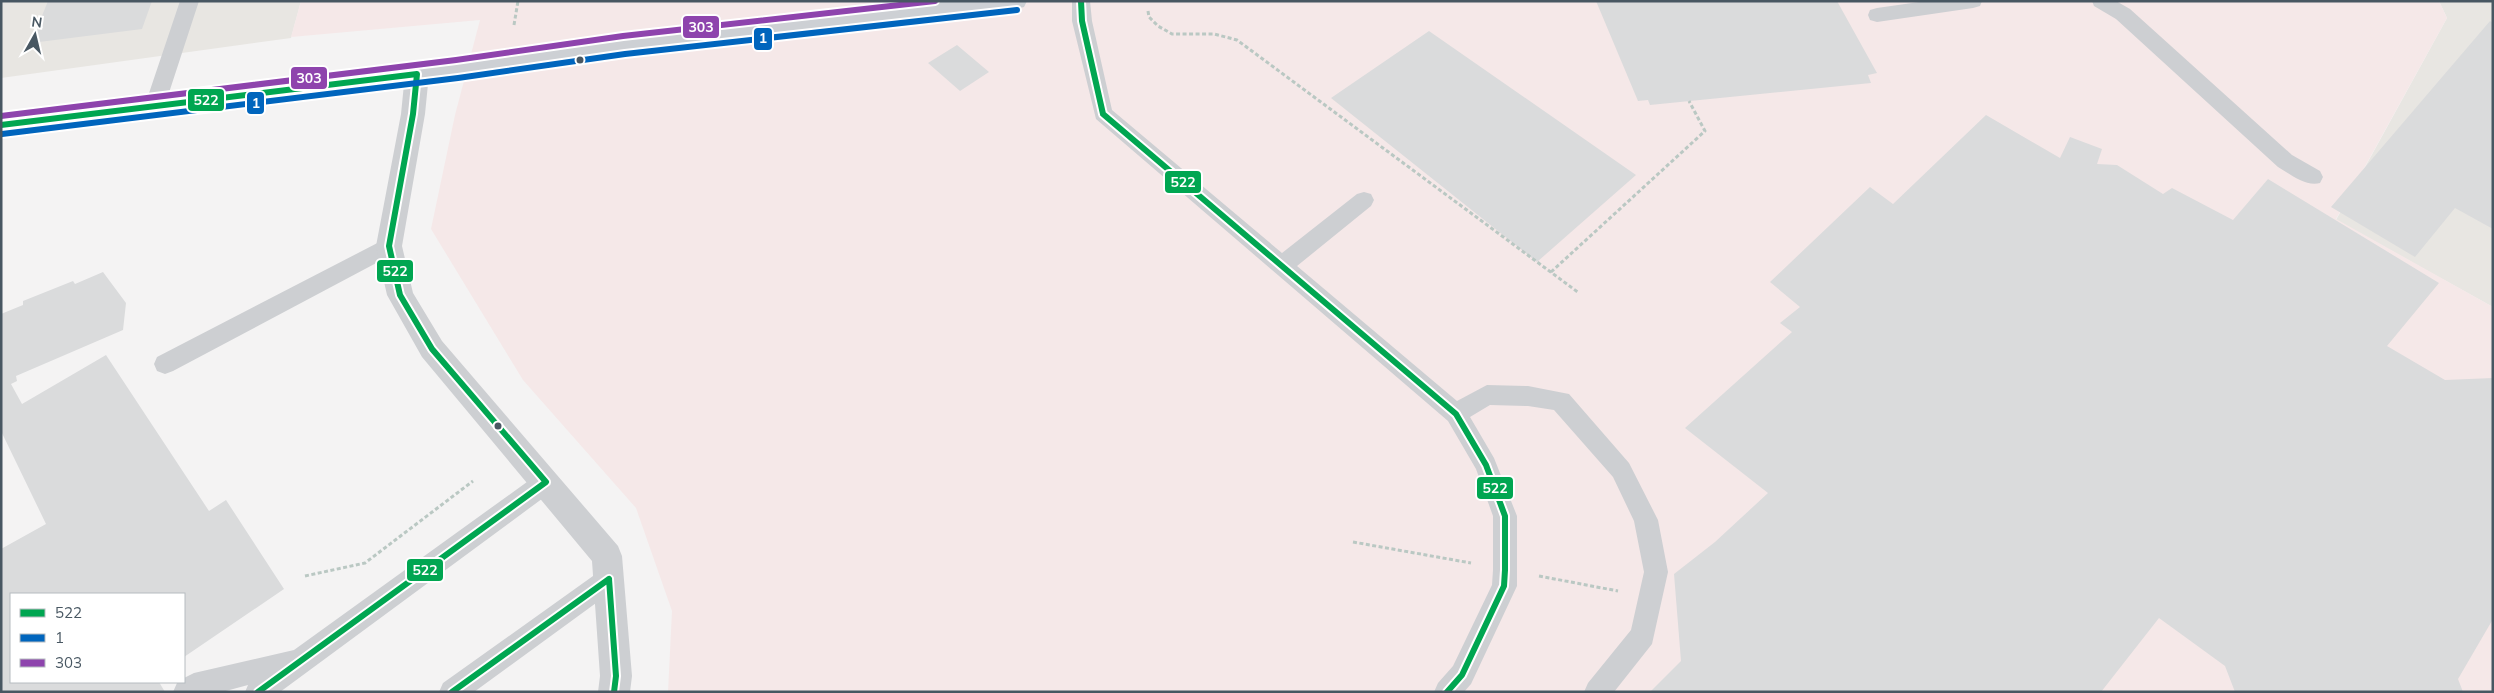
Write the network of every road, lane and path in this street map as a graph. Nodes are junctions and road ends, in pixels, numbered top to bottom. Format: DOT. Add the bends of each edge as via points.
graph roads {
  1 [pos="190,1"];
  2 [pos="518,1"];
  3 [pos="1016,1"];
  4 [pos="1081,1"];
  5 [pos="1973,1"];
  6 [pos="2100,1"];
  7 [pos="1148,11"];
  8 [pos="1878,15"];
  9 [pos="514,25"];
  10 [pos="417,74"];
  11 [pos="1688,101"];
  12 [pos="154,108"];
  13 [pos="1,125"];
  14 [pos="2313,177"];
  15 [pos="1364,200"];
  16 [pos="389,246"];
  17 [pos="1282,265"];
  18 [pos="1551,272"];
  19 [pos="1579,293"];
  20 [pos="165,364"];
  21 [pos="1456,414"];
  22 [pos="473,481"];
  23 [pos="546,482"];
  24 [pos="305,576"];
  25 [pos="609,579"];
  26 [pos="303,659"];
  27 [pos="186,692"];
  28 [pos="258,692"];
  29 [pos="452,692"];
  30 [pos="614,692"];
  31 [pos="1447,692"];
  32 [pos="1597,692"];
  1 -- 12 [label="lane"];
  2 -- 9 [label="path"];
  3 -- 10 [label="street" via="624,46"];
  4 -- 17 [label="lane" via="1082,21 1103,114"];
  5 -- 8 [label="lane"];
  6 -- 14 [label="lane" via="2123,14 2285,161"];
  7 -- 18 [label="path" via="1154,23 1170,35 1213,34 1237,40"];
  10 -- 12 [label="street"];
  10 -- 16 [label="street"];
  11 -- 18 [label="path" via="1705,131"];
  12 -- 13 [label="street"];
  15 -- 17 [label="lane"];
  16 -- 20 [label="lane"];
  16 -- 23 [label="street" via="400,295 432,349"];
  17 -- 21 [label="lane"];
  18 -- 19 [label="path"];
  21 -- 31 [label="lane" via="1486,465 1504,516 1505,570 1504,586 1462,675"];
  21 -- 32 [label="lane" via="1487,395 1561,401 1621,470 1642,511 1656,572 1643,635"];
  22 -- 24 [label="path" via="365,562"];
  23 -- 25 [label="street" via="607,556"];
  23 -- 26 [label="lane"];
  25 -- 29 [label="lane"];
  25 -- 30 [label="street" via="616,676"];
  26 -- 27 [label="lane" via="194,686"];
  26 -- 28 [label="lane"];
}
